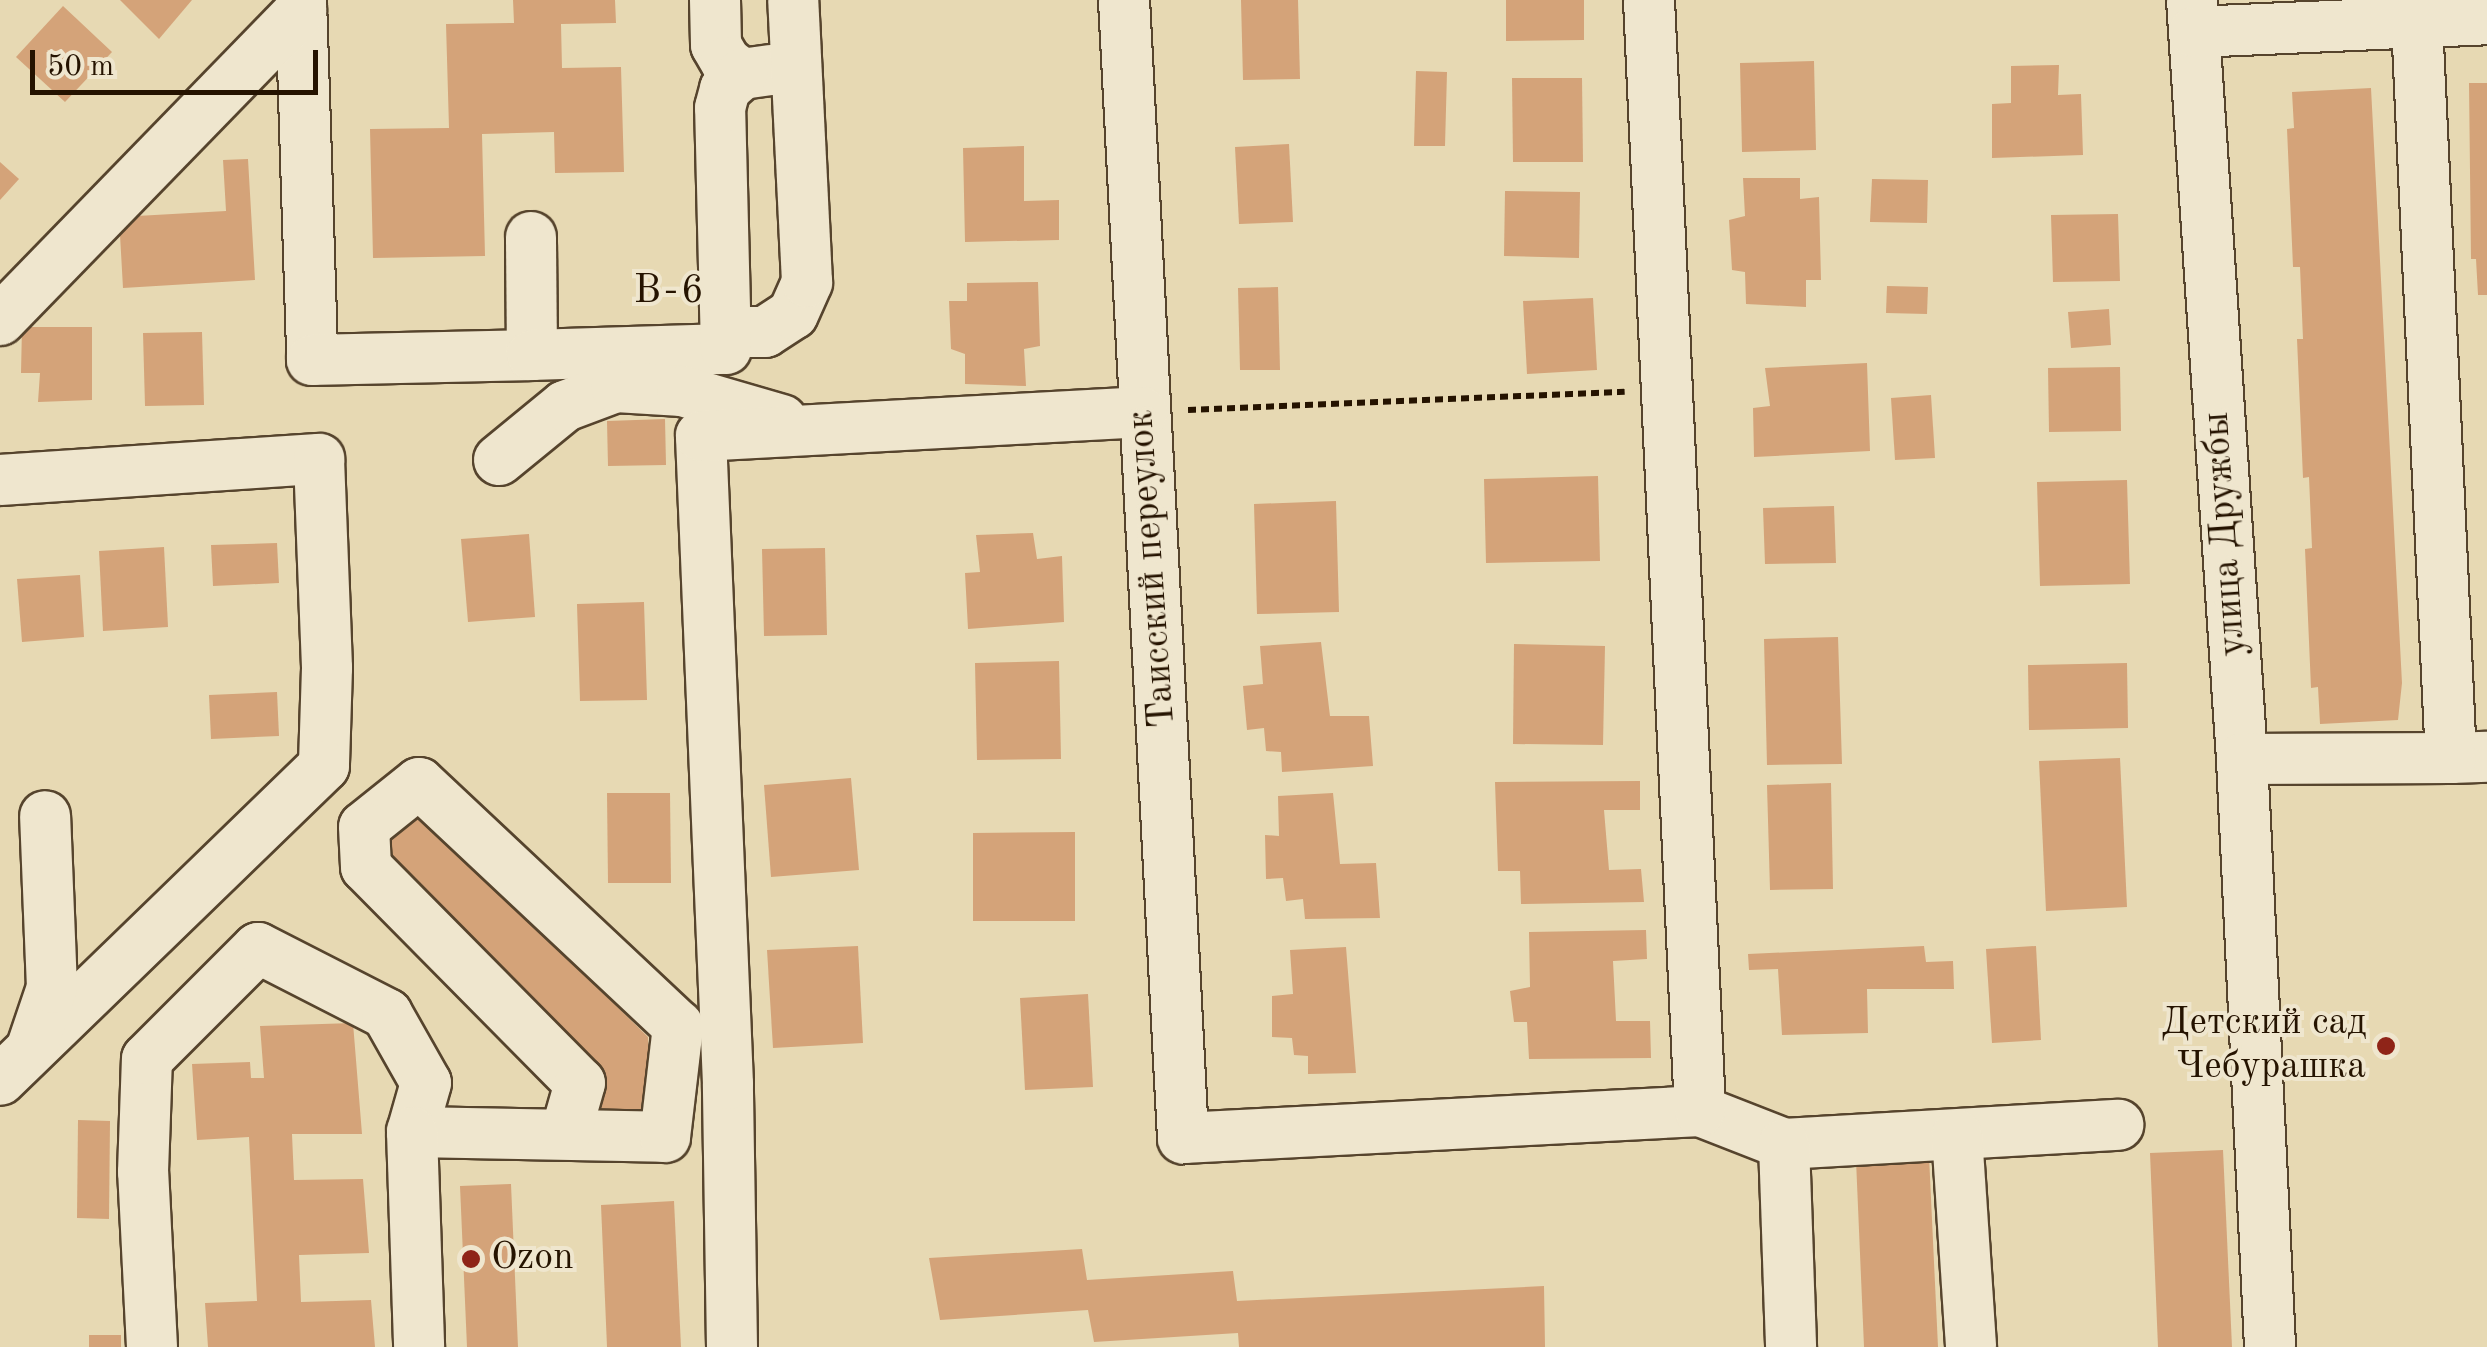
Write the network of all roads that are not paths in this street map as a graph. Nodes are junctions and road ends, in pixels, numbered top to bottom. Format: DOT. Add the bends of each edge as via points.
graph roads {
  1 [pos="1124,0"];
  2 [pos="1649,0"];
  3 [pos="301,5"];
  4 [pos="2193,16"];
  5 [pos="2487,20"];
  6 [pos="2417,22"];
  7 [pos="756,56"];
  8 [pos="530,237"];
  9 [pos="0,320"];
  10 [pos="726,332"];
  11 [pos="532,354"];
  12 [pos="1142,412"];
  13 [pos="820,431"];
  14 [pos="499,460"];
  15 [pos="0,480"];
  16 [pos="2469,758"];
  17 [pos="2242,759"];
  18 [pos="45,816"];
  19 [pos="15,1066"];
  20 [pos="1700,1111"];
  21 [pos="2118,1125"];
  22 [pos="412,1132"];
  23 [pos="566,1132"];
  24 [pos="1957,1135"];
  25 [pos="1784,1144"];
  26 [pos="152,1347"];
  27 [pos="420,1347"];
  28 [pos="732,1347"];
  29 [pos="1791,1347"];
  30 [pos="1971,1347"];
  31 [pos="2270,1347"];
  1 -- 12 [label="street, Таисский переулок"];
  2 -- 20 [label="street"];
  3 -- 9 [label="street"];
  3 -- 11 [label="street" via="312,360"];
  4 -- 6 [label="street"];
  4 -- 17 [label="street, улица Дружбы"];
  5 -- 6 [label="street"];
  6 -- 16 [label="street"];
  7 -- 10 [label="street"];
  7 -- 10 [label="street" via="807,282 792,314 766,332"];
  8 -- 11 [label="street"];
  10 -- 11 [label="street" via="726,349"];
  12 -- 13 [label="street"];
  12 -- 20 [label="street, Таисский переулок" via="1183,1138"];
  13 -- 14 [label="street" via="682,390 616,387 564,406"];
  13 -- 28 [label="street" via="701,436"];
  15 -- 19 [label="street" via="320,458 324,766"];
  16 -- 17 [label="street"];
  17 -- 31 [label="street, улица Дружбы"];
  18 -- 19 [label="street" via="52,988"];
  20 -- 25 [label="street"];
  21 -- 24 [label="street"];
  22 -- 23 [label="street" via="664,1137 678,1026 420,783 364,827 366,867 580,1082"];
  22 -- 26 [label="street" via="426,1083 387,1014 258,948 147,1059 143,1172"];
  22 -- 27 [label="street"];
  24 -- 25 [label="street"];
  24 -- 30 [label="street"];
  25 -- 29 [label="street"];
}
